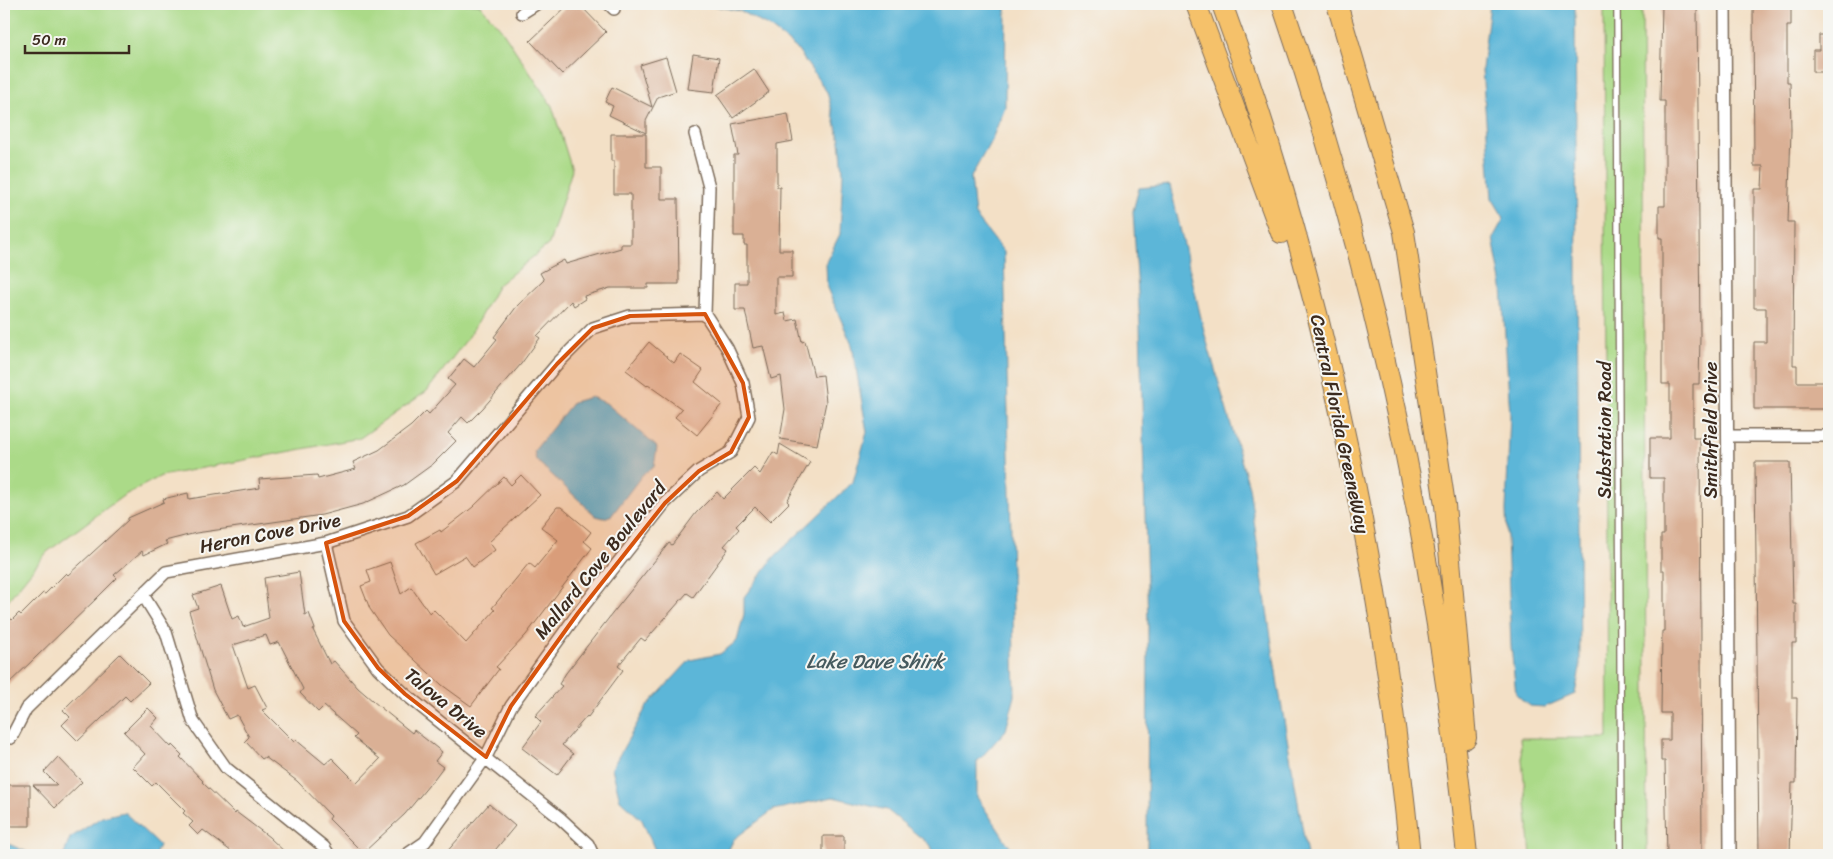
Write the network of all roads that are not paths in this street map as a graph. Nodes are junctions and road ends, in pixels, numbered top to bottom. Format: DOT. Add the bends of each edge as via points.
graph roads {
  1 [pos="536,4"];
  2 [pos="1196,4"];
  3 [pos="1222,4"];
  4 [pos="1282,4"];
  5 [pos="1337,4"];
  6 [pos="1617,4"];
  7 [pos="1725,4"];
  8 [pos="522,13"];
  9 [pos="695,134"];
  10 [pos="705,314"];
  11 [pos="1728,436"];
  12 [pos="1829,436"];
  13 [pos="1360,512"];
  14 [pos="326,543"];
  15 [pos="143,595"];
  16 [pos="11,738"];
  17 [pos="486,757"];
  18 [pos="329,855"];
  19 [pos="406,855"];
  20 [pos="593,855"];
  21 [pos="1410,855"];
  22 [pos="1468,855"];
  23 [pos="1620,855"];
  24 [pos="1730,855"];
  1 -- 8 [label="street"];
  2 -- 13 [label="highway" via="1279,225 1319,357"];
  3 -- 13 [label="highway, Central Florida GreeneWay" via="1270,150 1309,285"];
  4 -- 22 [label="highway" via="1346,207 1401,427 1442,648"];
  5 -- 22 [label="highway" via="1404,232 1420,330 1446,515 1464,711"];
  6 -- 23 [label="lane, Substation Road"];
  7 -- 11 [label="street, Smithfield Drive"];
  9 -- 10 [label="street" via="709,187"];
  10 -- 14 [label="street, Heron Cove Drive" via="630,316 593,328 557,364 457,480 408,516"];
  10 -- 17 [label="street, Mallard Cove Boulevard" via="727,348 743,382 749,417 731,452 699,471 665,503 578,613 511,706"];
  11 -- 12 [label="street"];
  11 -- 24 [label="street, Smithfield Drive"];
  13 -- 21 [label="highway, Central Florida GreeneWay" via="1387,666"];
  14 -- 15 [label="street, Heron Cove Drive" via="166,572"];
  14 -- 17 [label="street, Talova Drive" via="344,621 378,668 404,694"];
  15 -- 16 [label="street, Heron Cove Drive" via="26,709"];
  15 -- 18 [label="street" via="166,632 194,721 226,768 324,847"];
  17 -- 19 [label="street, Mallard Cove Boulevard" via="425,842"];
  17 -- 20 [label="street, Talova Drive" via="567,824 588,844"];
}
